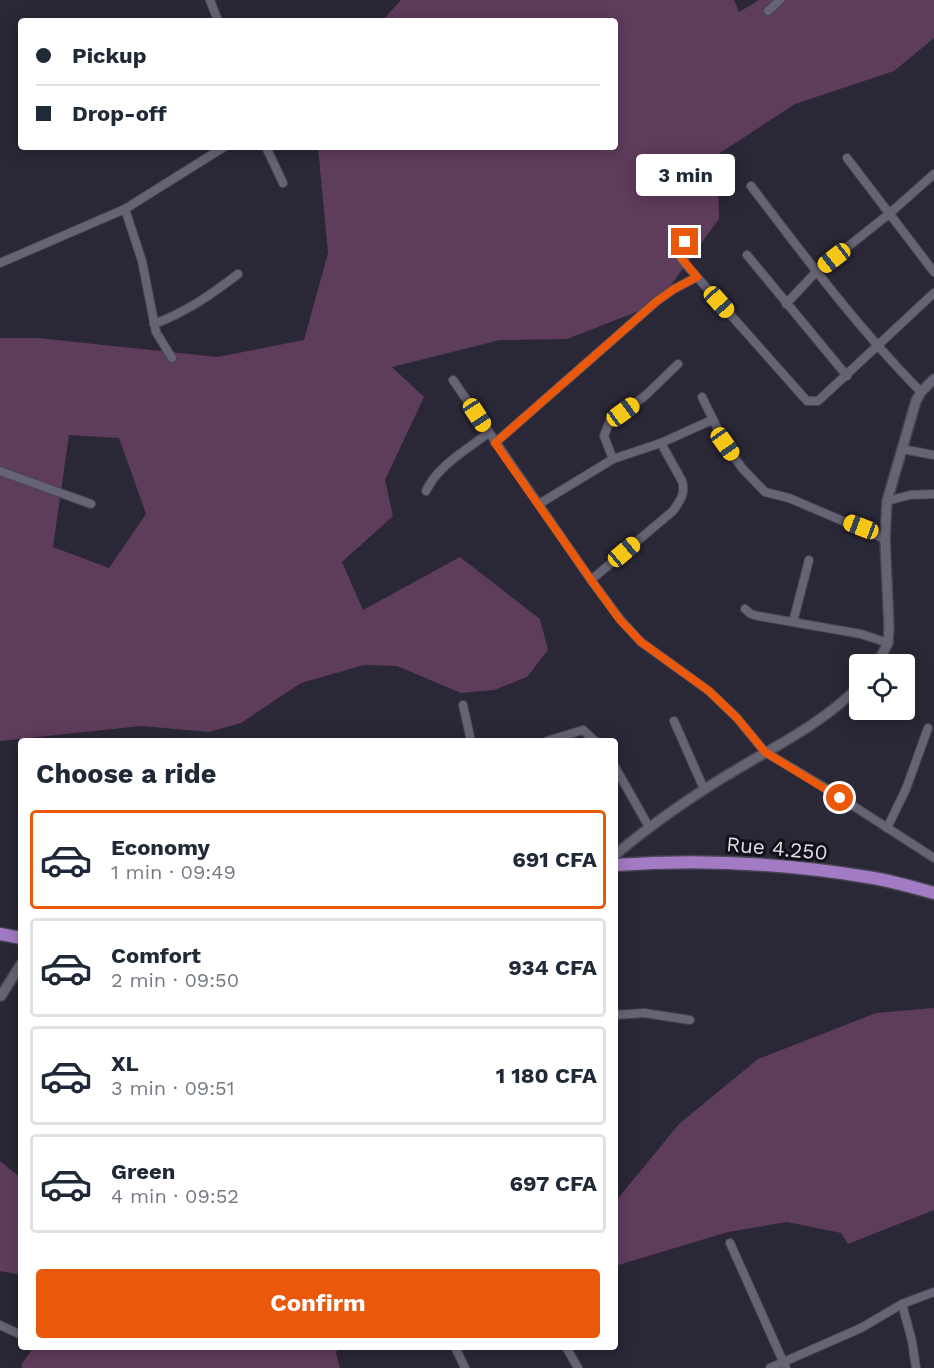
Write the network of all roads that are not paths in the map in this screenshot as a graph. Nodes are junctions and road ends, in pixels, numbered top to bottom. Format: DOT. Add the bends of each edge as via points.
graph roads {
  1 [pos="210,0"];
  2 [pos="780,0"];
  3 [pos="768,11"];
  4 [pos="217,18"];
  5 [pos="219,150"];
  6 [pos="267,150"];
  7 [pos="847,158"];
  8 [pos="934,174"];
  9 [pos="283,183"];
  10 [pos="750,186"];
  11 [pos="125,209"];
  12 [pos="889,214"];
  13 [pos="685,242"];
  14 [pos="747,255"];
  15 [pos="0,263"];
  16 [pos="816,272"];
  17 [pos="934,272"];
  18 [pos="238,274"];
  19 [pos="697,277"];
  20 [pos="934,293"];
  21 [pos="786,304"];
  22 [pos="154,324"];
  23 [pos="878,348"];
  24 [pos="172,358"];
  25 [pos="678,364"];
  26 [pos="847,376"];
  27 [pos="934,379"];
  28 [pos="453,380"];
  29 [pos="921,392"];
  30 [pos="702,397"];
  31 [pos="712,420"];
  32 [pos="488,433"];
  33 [pos="495,443"];
  34 [pos="661,443"];
  35 [pos="902,448"];
  36 [pos="934,455"];
  37 [pos="613,459"];
  38 [pos="0,471"];
  39 [pos="426,491"];
  40 [pos="934,494"];
  41 [pos="887,501"];
  42 [pos="91,504"];
  43 [pos="539,504"];
  44 [pos="885,539"];
  45 [pos="809,560"];
  46 [pos="591,580"];
  47 [pos="745,609"];
  48 [pos="793,621"];
  49 [pos="888,643"];
  50 [pos="882,654"];
  51 [pos="849,697"];
  52 [pos="463,705"];
  53 [pos="674,721"];
  54 [pos="928,728"];
  55 [pos="470,738"];
  56 [pos="557,738"];
  57 [pos="592,738"];
  58 [pos="765,752"];
  59 [pos="618,772"];
  60 [pos="704,789"];
  61 [pos="649,827"];
  62 [pos="887,828"];
  63 [pos="618,853"];
  64 [pos="934,858"];
  65 [pos="618,865"];
  66 [pos="934,893"];
  67 [pos="0,934"];
  68 [pos="18,935"];
  69 [pos="18,969"];
  70 [pos="0,979"];
  71 [pos="1,997"];
  72 [pos="618,1015"];
  73 [pos="690,1020"];
  74 [pos="730,1243"];
  75 [pos="934,1292"];
  76 [pos="902,1304"];
  77 [pos="0,1325"];
  78 [pos="18,1334"];
  79 [pos="456,1350"];
  80 [pos="568,1350"];
  81 [pos="784,1365"];
  82 [pos="465,1368"];
  83 [pos="578,1368"];
  84 [pos="770,1368"];
  85 [pos="916,1368"];
  1 -- 4 [label="street"];
  2 -- 3 [label="street"];
  5 -- 11 [label="street"];
  6 -- 9 [label="street"];
  7 -- 12 [label="street"];
  8 -- 12 [label="street"];
  10 -- 16 [label="street"];
  11 -- 15 [label="street"];
  11 -- 22 [label="street" via="145,272"];
  12 -- 16 [label="street"];
  12 -- 17 [label="street"];
  13 -- 19 [label="street" via="679,255"];
  14 -- 21 [label="street"];
  16 -- 21 [label="street"];
  16 -- 23 [label="street"];
  18 -- 22 [label="street" via="196,305"];
  19 -- 26 [label="street" via="807,401 818,401"];
  19 -- 33 [label="street" via="657,301"];
  20 -- 23 [label="street"];
  21 -- 26 [label="street"];
  22 -- 24 [label="street"];
  23 -- 26 [label="street"];
  23 -- 29 [label="street"];
  25 -- 37 [label="street" via="609,423 604,436"];
  27 -- 29 [label="street"];
  28 -- 32 [label="street"];
  29 -- 35 [label="street"];
  30 -- 31 [label="street"];
  31 -- 34 [label="street"];
  31 -- 44 [label="street" via="742,468 768,494 789,498"];
  32 -- 33 [label="street"];
  32 -- 39 [label="street" via="441,469"];
  33 -- 43 [label="street"];
  34 -- 37 [label="street"];
  34 -- 46 [label="street" via="682,480 681,500"];
  35 -- 36 [label="street"];
  35 -- 41 [label="street"];
  37 -- 43 [label="street"];
  38 -- 42 [label="street"];
  40 -- 41 [label="street"];
  41 -- 44 [label="street"];
  43 -- 46 [label="street"];
  44 -- 49 [label="street"];
  45 -- 48 [label="street"];
  46 -- 58 [label="street" via="641,642 709,691"];
  47 -- 48 [label="street" via="758,616"];
  48 -- 49 [label="street"];
  49 -- 50 [label="street"];
  51 -- 58 [label="street"];
  52 -- 55 [label="street"];
  53 -- 60 [label="street"];
  54 -- 62 [label="street"];
  56 -- 57 [label="street" via="583,730"];
  58 -- 60 [label="street"];
  58 -- 62 [label="street"];
  59 -- 61 [label="street"];
  60 -- 61 [label="street"];
  61 -- 63 [label="street"];
  62 -- 64 [label="street"];
  65 -- 66 [label="main road, Rue 4.250" via="768,864 869,877"];
  67 -- 68 [label="main road"];
  69 -- 71 [label="street"];
  70 -- 71 [label="street"];
  72 -- 73 [label="street" via="644,1013"];
  74 -- 81 [label="street"];
  75 -- 76 [label="street"];
  76 -- 81 [label="street"];
  76 -- 85 [label="street"];
  77 -- 78 [label="street"];
  79 -- 82 [label="street"];
  80 -- 83 [label="street"];
  81 -- 84 [label="street"];
}
